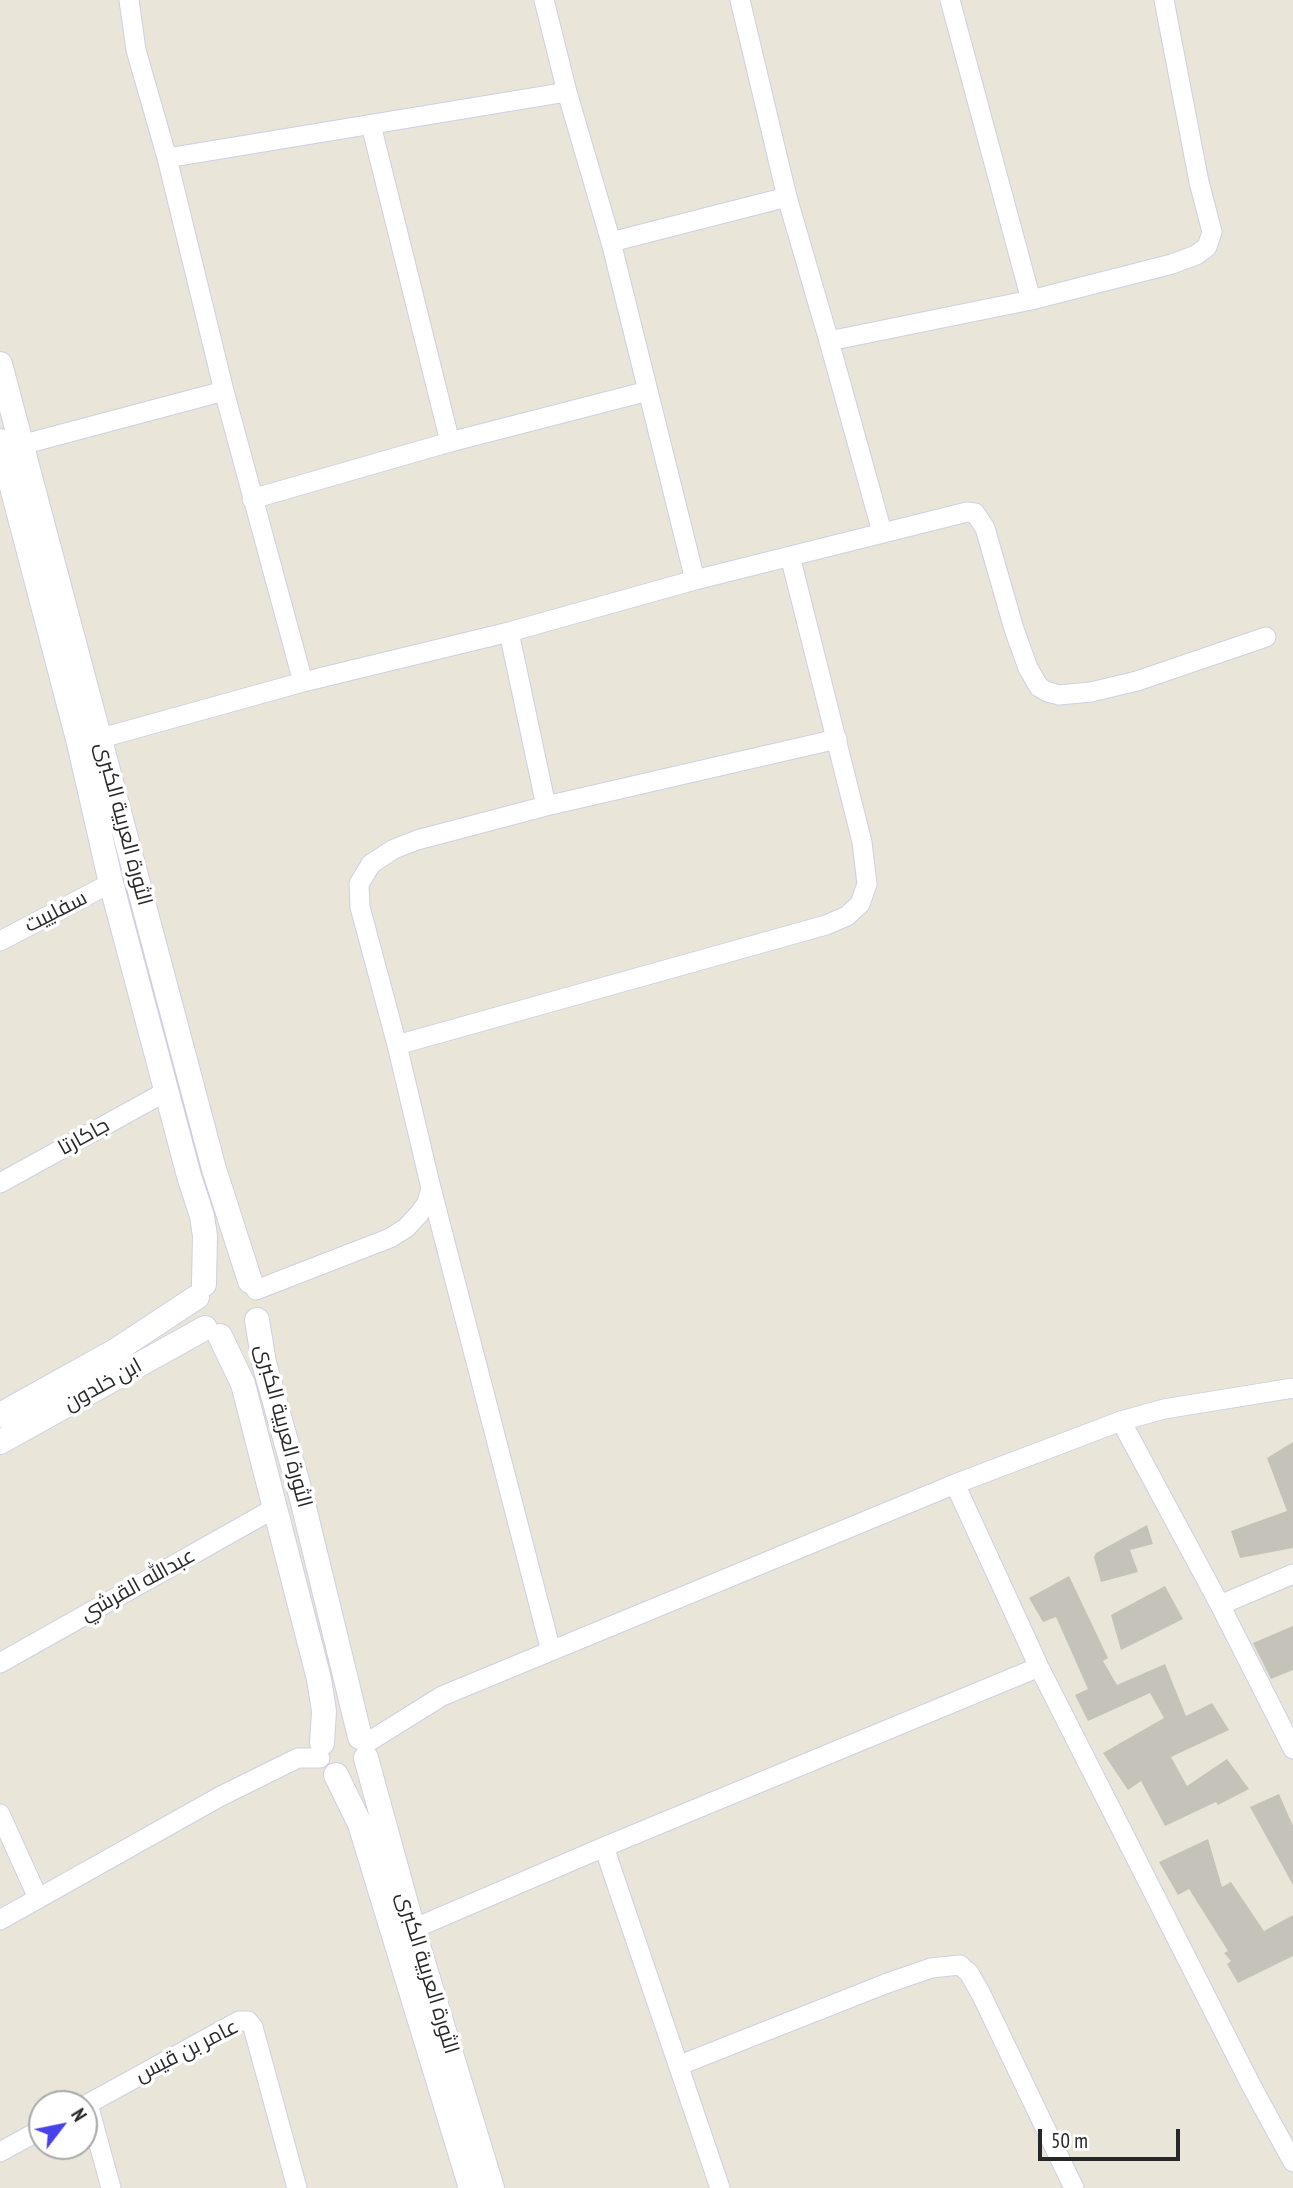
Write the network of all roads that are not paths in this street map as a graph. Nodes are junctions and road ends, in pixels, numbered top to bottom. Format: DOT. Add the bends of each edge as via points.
graph roads {
  1 [pos="129,0"];
  2 [pos="544,0"];
  3 [pos="740,0"];
  4 [pos="950,0"];
  5 [pos="1164,0"];
  6 [pos="567,92"];
  7 [pos="371,125"];
  8 [pos="167,158"];
  9 [pos="787,197"];
  10 [pos="611,242"];
  11 [pos="1031,300"];
  12 [pos="830,341"];
  13 [pos="0,364"];
  14 [pos="224,391"];
  15 [pos="648,391"];
  16 [pos="450,442"];
  17 [pos="10,443"];
  18 [pos="252,499"];
  19 [pos="882,532"];
  20 [pos="790,556"];
  21 [pos="695,580"];
  22 [pos="509,632"];
  23 [pos="1266,637"];
  24 [pos="303,682"];
  25 [pos="837,739"];
  26 [pos="90,741"];
  27 [pos="546,806"];
  28 [pos="111,883"];
  29 [pos="0,941"];
  30 [pos="397,1045"];
  31 [pos="167,1091"];
  32 [pos="214,1169"];
  33 [pos="189,1176"];
  34 [pos="0,1184"];
  35 [pos="431,1188"];
  36 [pos="253,1285"];
  37 [pos="200,1290"];
  38 [pos="257,1320"];
  39 [pos="213,1332"];
  40 [pos="1293,1388"];
  41 [pos="0,1415"];
  42 [pos="1121,1421"];
  43 [pos="0,1442"];
  44 [pos="955,1484"];
  45 [pos="275,1508"];
  46 [pos="1293,1574"];
  47 [pos="1220,1605"];
  48 [pos="551,1651"];
  49 [pos="0,1663"];
  50 [pos="1040,1667"];
  51 [pos="364,1746"];
  52 [pos="1293,1749"];
  53 [pos="326,1759"];
  54 [pos="0,1814"];
  55 [pos="604,1847"];
  56 [pos="38,1898"];
  57 [pos="0,1920"];
  58 [pos="413,1929"];
  59 [pos="680,2064"];
  60 [pos="98,2098"];
  61 [pos="28,2137"];
  62 [pos="98,2145"];
  63 [pos="0,2152"];
  64 [pos="1293,2162"];
  65 [pos="1067,2186"];
  66 [pos="111,2188"];
  67 [pos="297,2188"];
  68 [pos="471,2188"];
  69 [pos="492,2188"];
  70 [pos="720,2188"];
  1 -- 8 [label="street" via="136,50"];
  2 -- 6 [label="street"];
  3 -- 9 [label="street"];
  4 -- 11 [label="street"];
  5 -- 11 [label="street" via="1212,232 1207,247 1172,264"];
  6 -- 7 [label="street"];
  6 -- 10 [label="street"];
  7 -- 8 [label="street"];
  7 -- 16 [label="street"];
  8 -- 14 [label="street"];
  9 -- 10 [label="street"];
  9 -- 12 [label="street"];
  10 -- 15 [label="street"];
  11 -- 12 [label="street"];
  12 -- 19 [label="street"];
  13 -- 17 [label="street, الثورة العربية الكبرى"];
  14 -- 17 [label="street"];
  14 -- 18 [label="street"];
  15 -- 16 [label="street"];
  15 -- 21 [label="street"];
  16 -- 18 [label="street"];
  17 -- 26 [label="street, الثورة العربية الكبرى"];
  18 -- 24 [label="street"];
  19 -- 20 [label="street"];
  19 -- 23 [label="street" via="975,513 985,528 1028,668 1048,692 1091,692 1137,681"];
  20 -- 21 [label="street"];
  20 -- 25 [label="street"];
  21 -- 22 [label="street"];
  22 -- 24 [label="street"];
  22 -- 27 [label="street"];
  24 -- 26 [label="street"];
  25 -- 27 [label="street"];
  25 -- 30 [label="street" via="862,842 867,884 860,904 847,916"];
  26 -- 28 [label="street, الثورة العربية الكبرى"];
  26 -- 32 [label="street, الثورة العربية الكبرى"];
  27 -- 30 [label="street" via="417,840 371,864 359,884 360,907"];
  28 -- 29 [label="street, سفلييت"];
  28 -- 31 [label="street, الثورة العربية الكبرى"];
  30 -- 35 [label="street"];
  31 -- 33 [label="street, الثورة العربية الكبرى"];
  31 -- 34 [label="street, جاكارتا"];
  32 -- 33 [label="street"];
  32 -- 36 [label="street, الثورة العربية الكبرى"];
  33 -- 37 [label="street, الثورة العربية الكبرى" via="205,1236"];
  35 -- 36 [label="street" via="419,1214 390,1238"];
  35 -- 48 [label="street"];
  36 -- 37 [label="street" via="232,1273 221,1273"];
  36 -- 38 [label="street" via="260,1300"];
  37 -- 39 [label="street" via="198,1315"];
  37 -- 41 [label="street, ابن خلدون" via="115,1351"];
  38 -- 39 [label="street" via="241,1335"];
  38 -- 51 [label="street, الثورة العربية الكبرى" via="264,1363"];
  39 -- 43 [label="street, ابن خلدون"];
  39 -- 45 [label="street, الثورة العربية الكبرى" via="243,1384"];
  40 -- 42 [label="street" via="1164,1409"];
  42 -- 44 [label="street"];
  42 -- 47 [label="street"];
  44 -- 48 [label="street"];
  44 -- 50 [label="street"];
  45 -- 49 [label="street, عبدالله القرشي"];
  45 -- 53 [label="street, الثورة العربية الكبرى" via="319,1679"];
  46 -- 47 [label="street"];
  47 -- 52 [label="street"];
  48 -- 51 [label="street" via="442,1696"];
  50 -- 55 [label="street"];
  50 -- 64 [label="street"];
  51 -- 53 [label="street" via="358,1771 343,1776"];
  51 -- 53 [label="street" via="354,1732 339,1729 326,1736"];
  51 -- 58 [label="street, الثورة العربية الكبرى"];
  53 -- 56 [label="street" via="298,1758"];
  53 -- 68 [label="street, الثورة العربية الكبرى" via="360,1824"];
  54 -- 56 [label="street"];
  55 -- 58 [label="street"];
  55 -- 59 [label="street"];
  56 -- 57 [label="street"];
  58 -- 69 [label="street, الثورة العربية الكبرى"];
  59 -- 65 [label="street" via="885,1984 931,1968 960,1965 981,1994"];
  59 -- 70 [label="street"];
  60 -- 67 [label="street, عامر بن قيس" via="239,2021 248,2021"];
  61 -- 63 [label="street"];
  62 -- 66 [label="street"];
}
